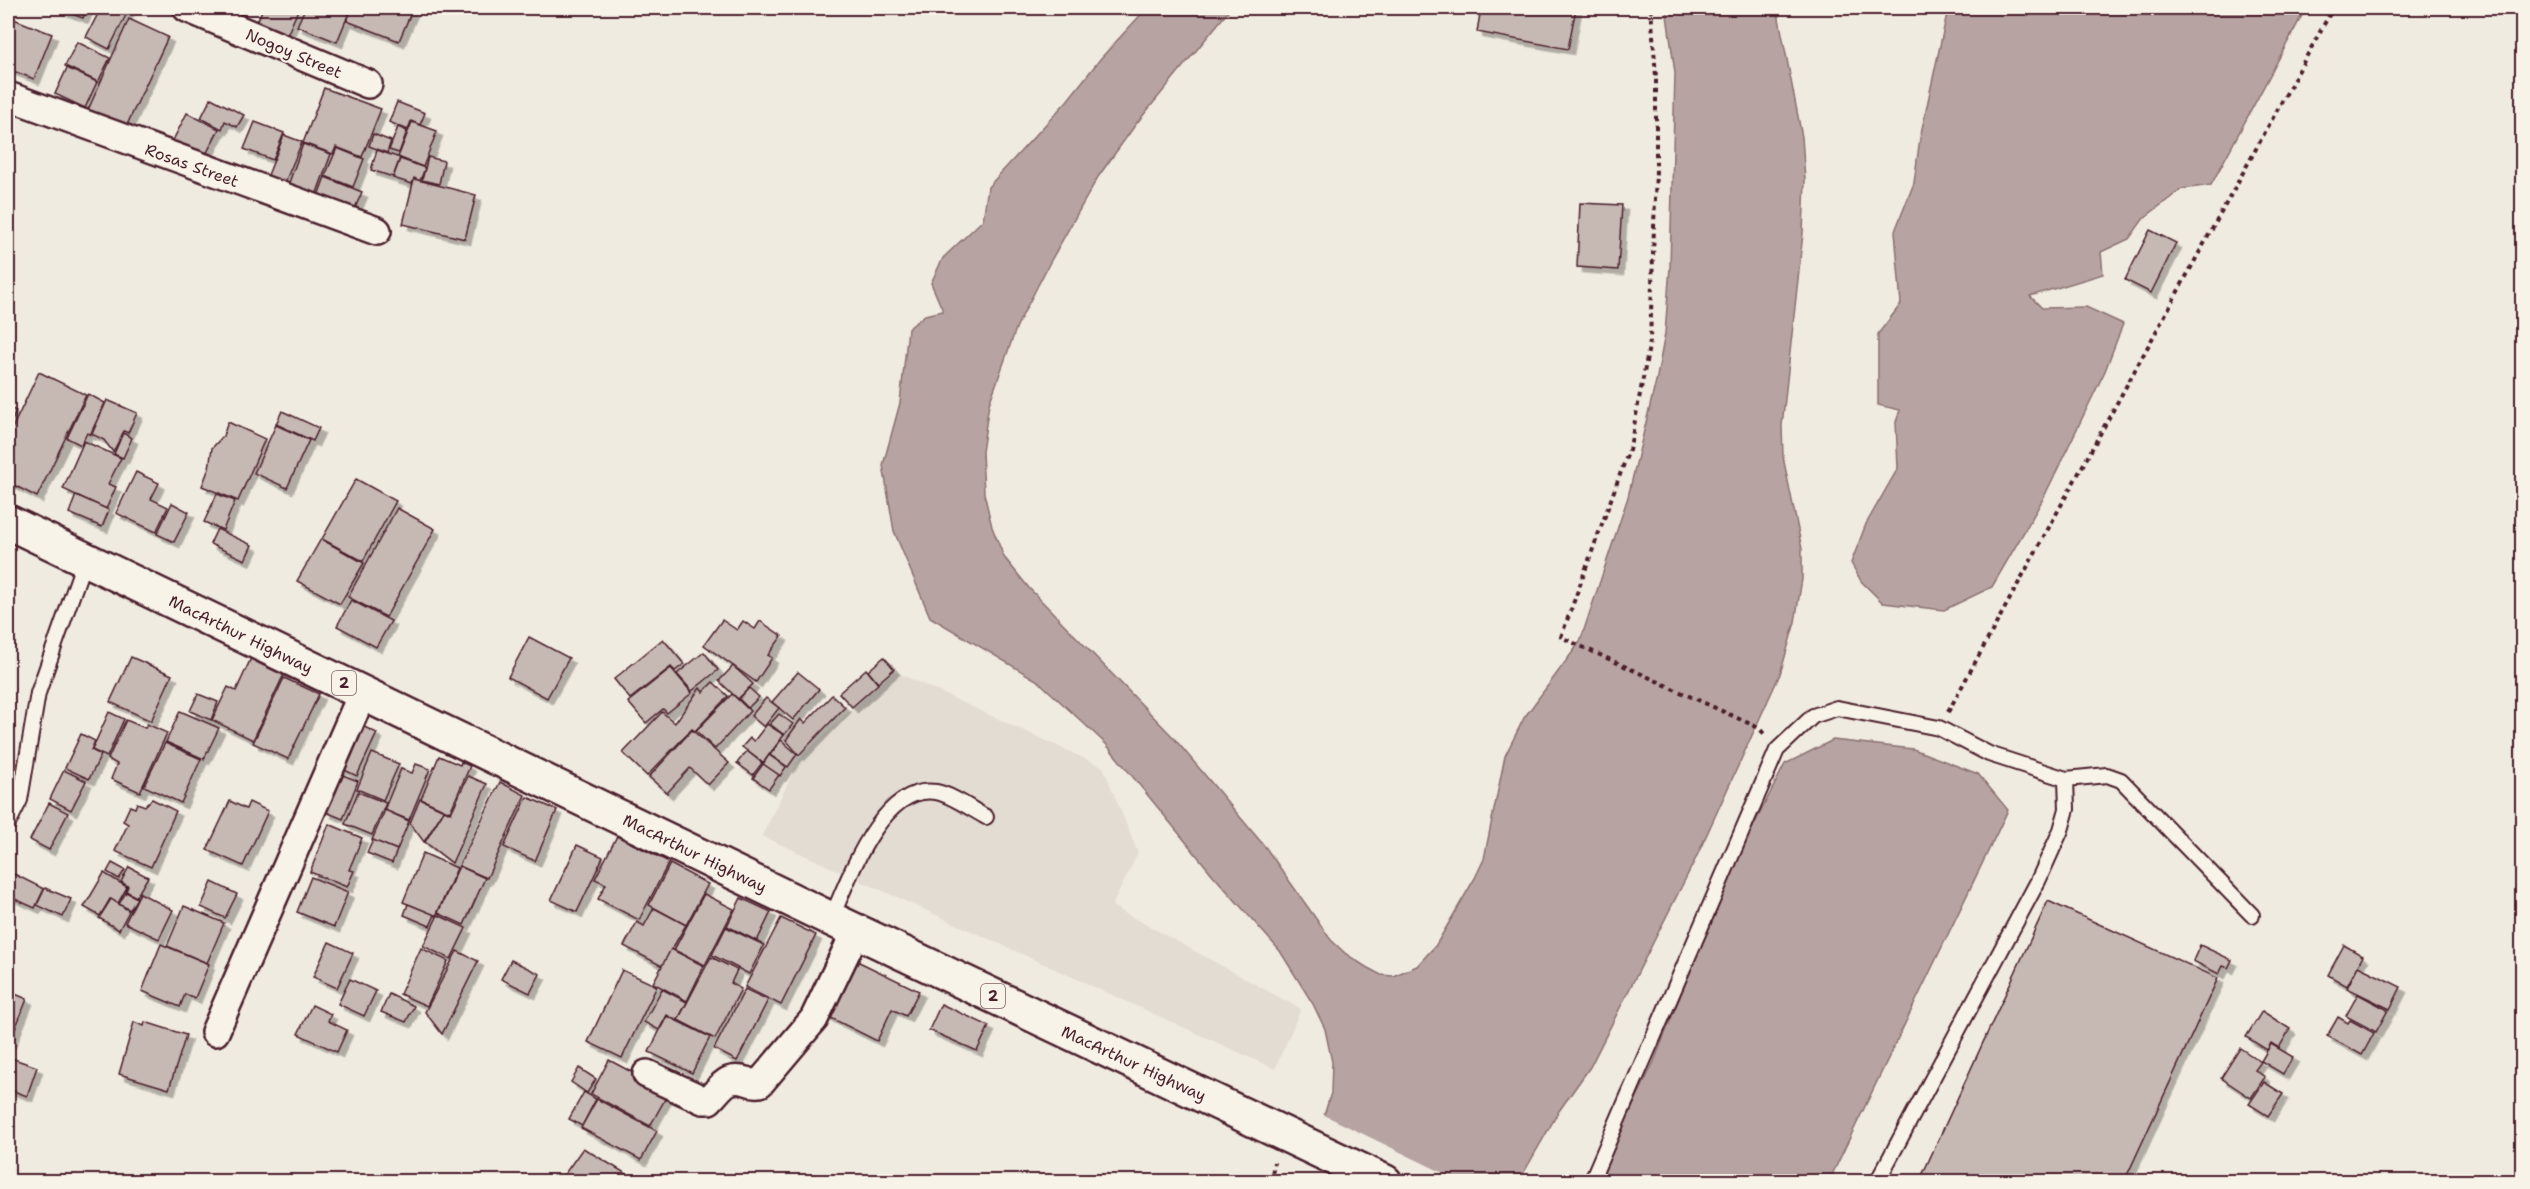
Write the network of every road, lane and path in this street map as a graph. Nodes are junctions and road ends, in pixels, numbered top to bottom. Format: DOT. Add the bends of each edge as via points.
graph roads {
  1 [pos="187,8"];
  2 [pos="1651,8"];
  3 [pos="2333,8"];
  4 [pos="368,84"];
  5 [pos="8,96"];
  6 [pos="377,231"];
  7 [pos="8,522"];
  8 [pos="85,559"];
  9 [pos="363,692"];
  10 [pos="1759,728"];
  11 [pos="1940,728"];
  12 [pos="2066,779"];
  13 [pos="986,817"];
  14 [pos="8,824"];
  15 [pos="2252,915"];
  16 [pos="844,925"];
  17 [pos="215,1032"];
  18 [pos="647,1074"];
  19 [pos="1385,1182"];
  20 [pos="1591,1182"];
  21 [pos="1877,1182"];
  1 -- 4 [label="street, Nogoy Street"];
  2 -- 10 [label="path" via="1656,170 1650,341 1630,447 1561,637"];
  3 -- 11 [label="path"];
  5 -- 6 [label="street, Rosas Street"];
  7 -- 8 [label="highway, MacArthur Highway / 2"];
  8 -- 9 [label="highway, MacArthur Highway / 2"];
  8 -- 14 [label="lane" via="38,693 20,800"];
  9 -- 16 [label="highway, MacArthur Highway / 2"];
  9 -- 17 [label="street"];
  11 -- 12 [label="lane" via="1989,754"];
  11 -- 20 [label="lane" via="1837,708 1813,716 1777,750"];
  12 -- 15 [label="lane" via="2107,775 2121,780"];
  12 -- 21 [label="lane" via="2067,809 2038,881"];
  13 -- 16 [label="lane" via="937,792 920,792 890,810 866,843"];
  16 -- 18 [label="street" via="814,1018 760,1083 728,1080 709,1100 703,1100"];
  16 -- 19 [label="highway, MacArthur Highway / 2"];
}
